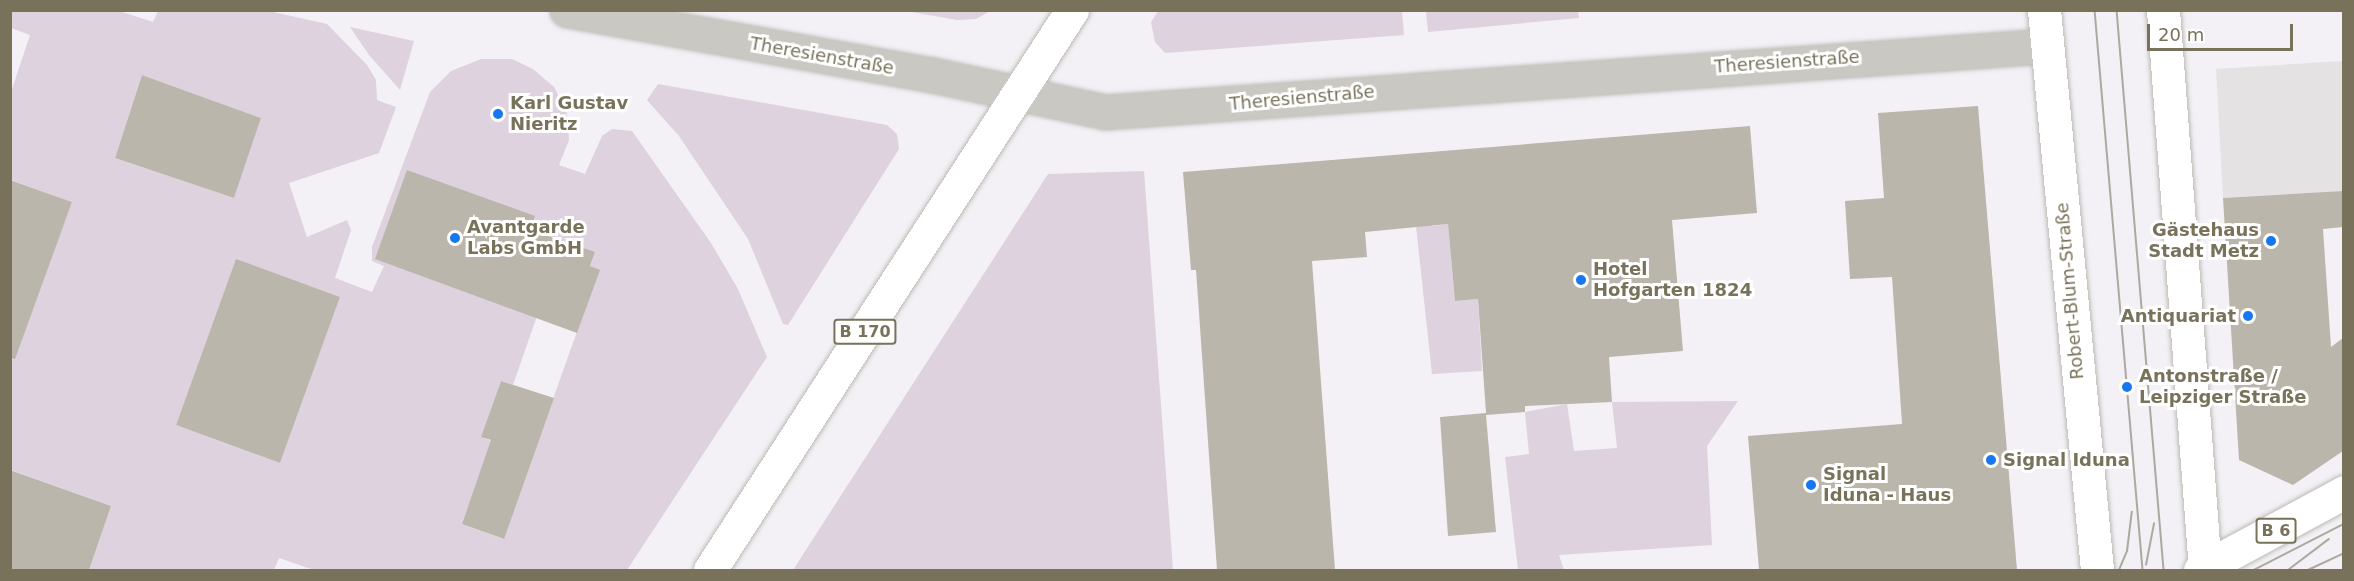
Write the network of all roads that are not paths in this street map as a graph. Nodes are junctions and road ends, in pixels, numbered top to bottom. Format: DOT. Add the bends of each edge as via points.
graph roads {
  1 [pos="567,10"];
  2 [pos="1072,10"];
  3 [pos="2044,10"];
  4 [pos="2163,10"];
  5 [pos="2046,46"];
  6 [pos="1020,94"];
  7 [pos="2343,492"];
  8 [pos="2203,569"];
  9 [pos="710,570"];
  10 [pos="2097,570"];
  1 -- 6 [label="street, Theresienstraße"];
  2 -- 6 [label="main road, B 170"];
  3 -- 5 [label="main road, Robert-Blum-Straße"];
  4 -- 8 [label="main road"];
  5 -- 6 [label="street, Theresienstraße" via="1623,72 1134,112 1105,112"];
  5 -- 10 [label="main road, Robert-Blum-Straße"];
  6 -- 9 [label="main road, B 170"];
  7 -- 8 [label="main road, B 6"];
}
